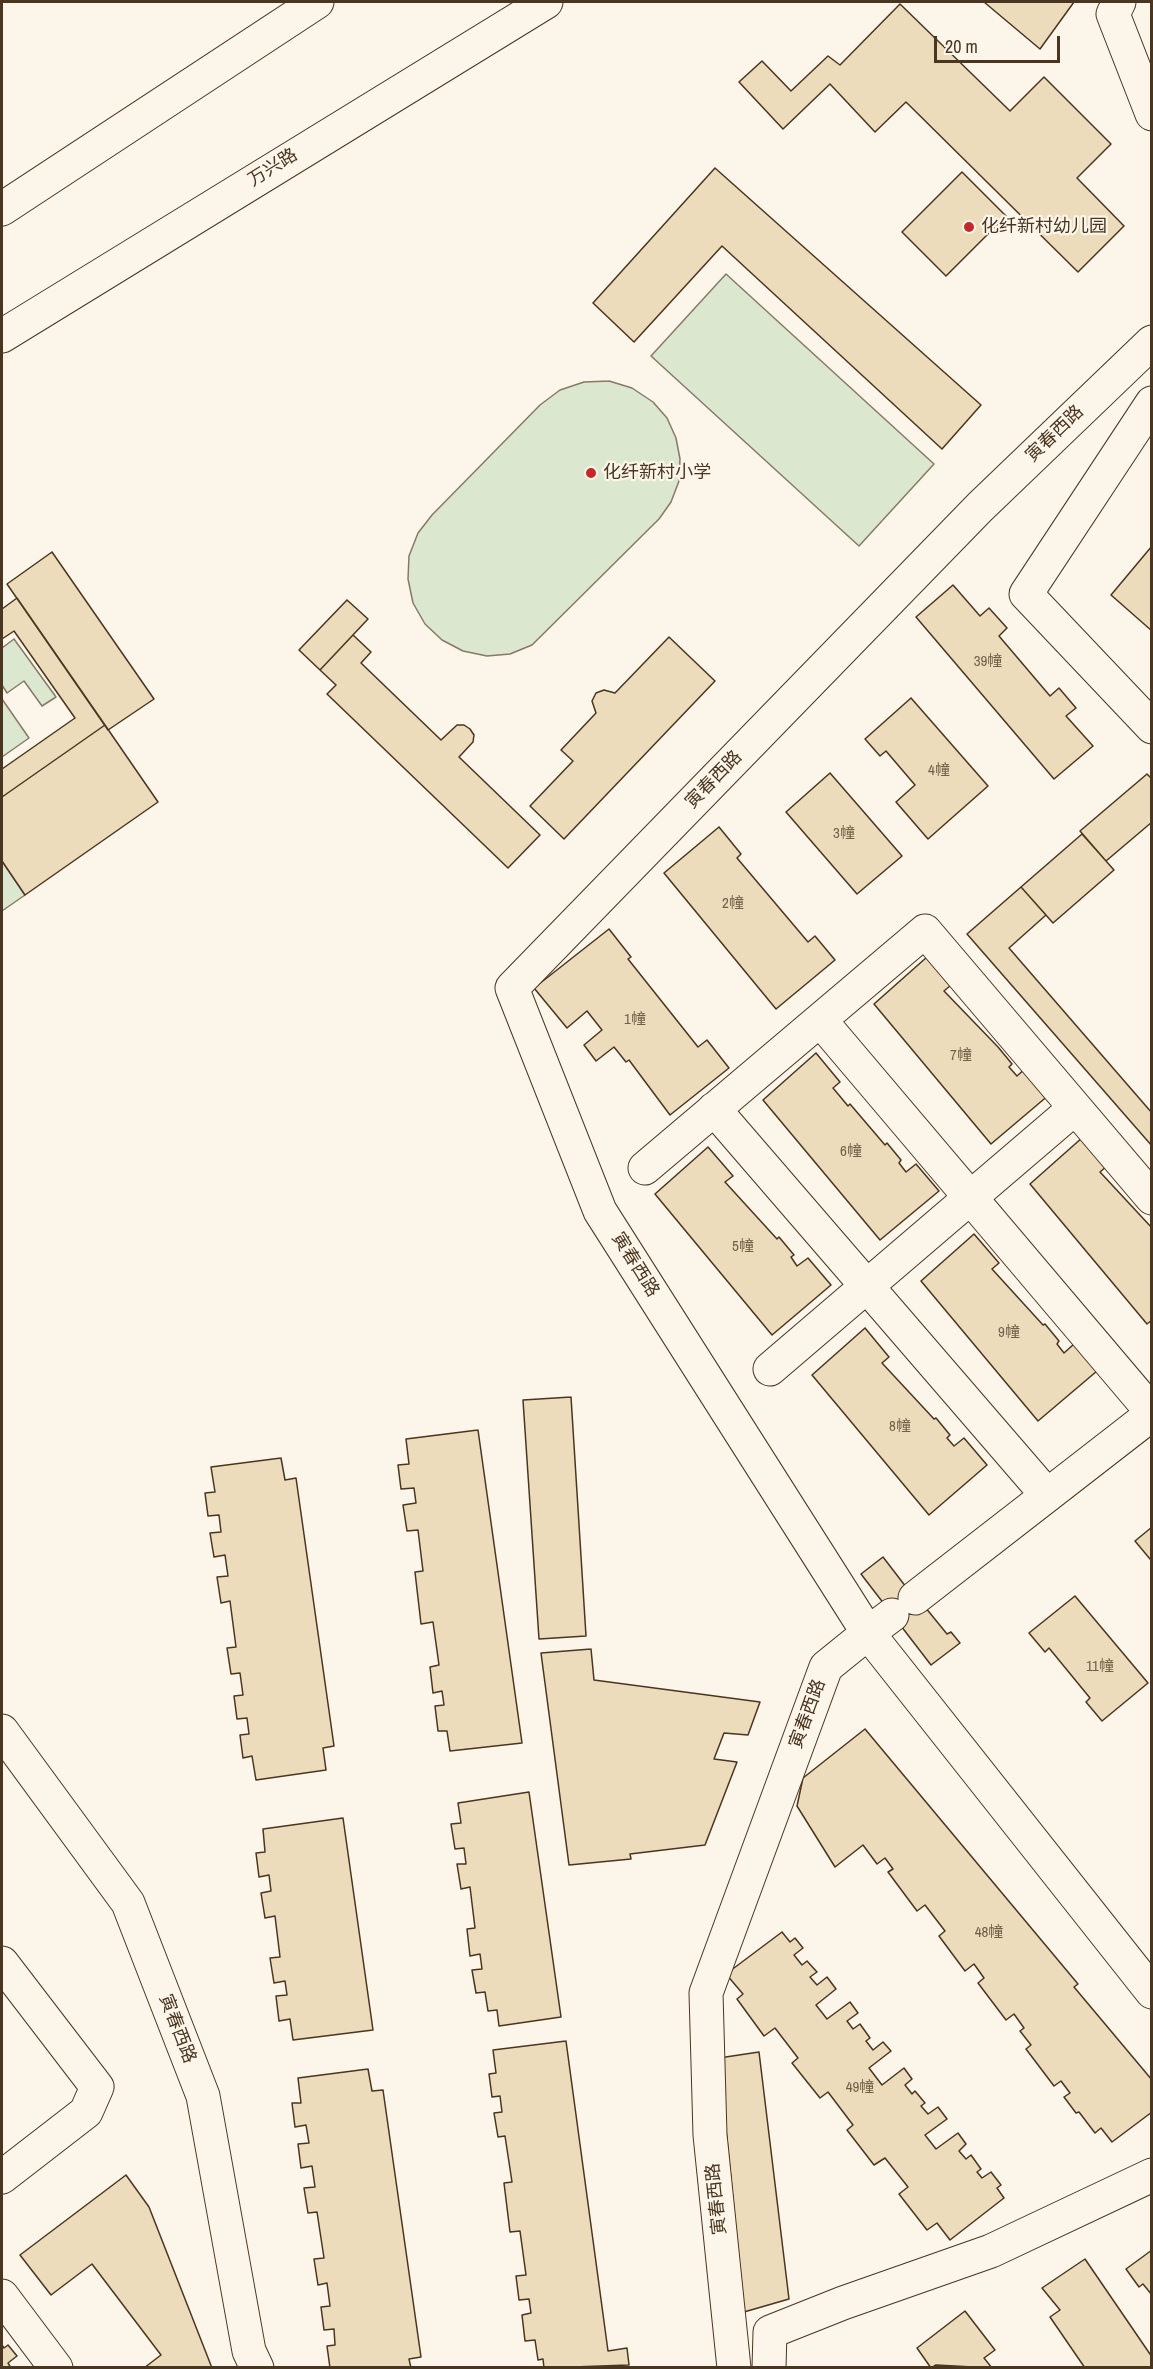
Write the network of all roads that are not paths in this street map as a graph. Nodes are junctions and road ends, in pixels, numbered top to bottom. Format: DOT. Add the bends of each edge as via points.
graph roads {
  1 [pos="317,2"];
  2 [pos="546,2"];
  3 [pos="1119,2"];
  4 [pos="1152,114"];
  5 [pos="2,209"];
  6 [pos="2,336"];
  7 [pos="1152,342"];
  8 [pos="1152,403"];
  9 [pos="1152,727"];
  10 [pos="820,1020"];
  11 [pos="1075,1108"];
  12 [pos="714,1109"];
  13 [pos="645,1168"];
  14 [pos="971,1198"];
  15 [pos="1152,1198"];
  16 [pos="867,1287"];
  17 [pos="770,1369"];
  18 [pos="1152,1413"];
  19 [pos="1047,1495"];
  20 [pos="892,1616"];
  21 [pos="2,1731"];
  22 [pos="2,1963"];
  23 [pos="1152,1992"];
  24 [pos="1152,2175"];
  25 [pos="2,2177"];
  26 [pos="2,2296"];
  27 [pos="56,2367"];
  28 [pos="257,2367"];
  29 [pos="734,2367"];
  30 [pos="769,2367"];
  1 -- 5 [label="street"];
  2 -- 6 [label="street, 万兴路"];
  3 -- 4 [label="street" via="1113,14"];
  7 -- 20 [label="street, 寅春西路" via="980,507 512,988 600,1211"];
  8 -- 9 [label="street" via="1026,594"];
  10 -- 11 [label="street" via="925,931"];
  10 -- 12 [label="street"];
  10 -- 14 [label="street"];
  11 -- 14 [label="street"];
  11 -- 15 [label="street"];
  12 -- 13 [label="street"];
  12 -- 16 [label="street"];
  14 -- 16 [label="street"];
  14 -- 18 [label="street"];
  16 -- 17 [label="street"];
  16 -- 19 [label="street"];
  18 -- 19 [label="street"];
  19 -- 20 [label="street"];
  20 -- 23 [label="street"];
  20 -- 29 [label="street, 寅春西路" via="826,1667 706,1993 710,2135"];
  21 -- 28 [label="street, 寅春西路" via="128,1903 202,2096 249,2351"];
  22 -- 25 [label="street" via="97,2087 86,2112"];
  24 -- 30 [label="street" via="991,2251 770,2332"];
  26 -- 27 [label="street"];
}
